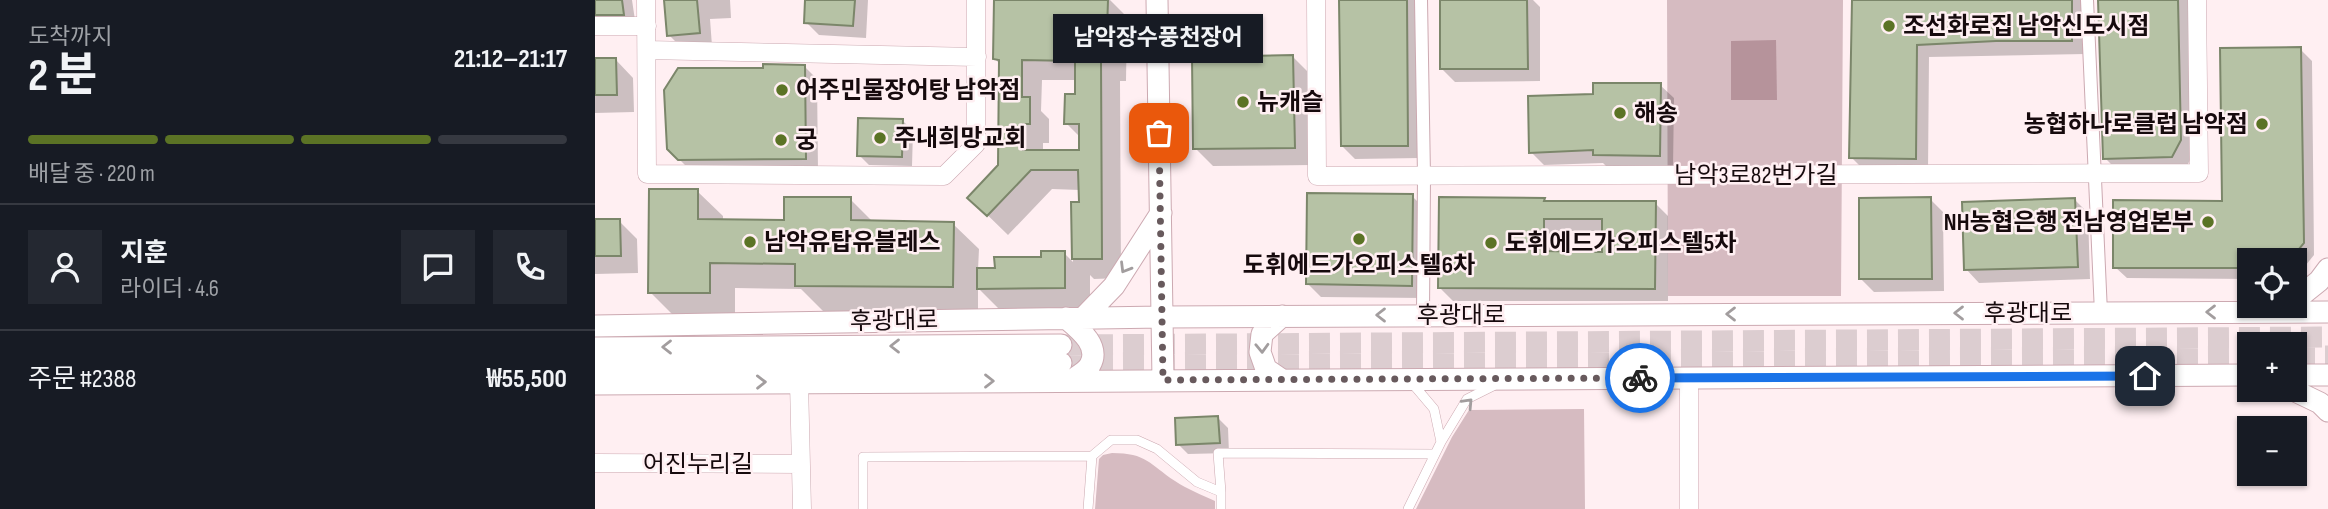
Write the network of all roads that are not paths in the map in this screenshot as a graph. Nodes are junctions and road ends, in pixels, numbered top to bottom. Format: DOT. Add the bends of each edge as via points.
graph roads {
  1 [pos="646,0"];
  2 [pos="976,0"];
  3 [pos="1157,0"];
  4 [pos="1316,0"];
  5 [pos="1421,0"];
  6 [pos="2087,0"];
  7 [pos="2197,0"];
  8 [pos="595,26"];
  9 [pos="647,26"];
  10 [pos="647,50"];
  11 [pos="977,57"];
  12 [pos="2093,174"];
  13 [pos="1424,176"];
  14 [pos="1161,213"];
  15 [pos="2328,269"];
  16 [pos="2307,290"];
  17 [pos="2237,308"];
  18 [pos="2307,309"];
  19 [pos="2328,312"];
  20 [pos="2101,313"];
  21 [pos="1423,315"];
  22 [pos="1282,316"];
  23 [pos="1162,317"];
  24 [pos="1075,318"];
  25 [pos="595,326"];
  26 [pos="595,348"];
  27 [pos="1065,363"];
  28 [pos="595,368"];
  29 [pos="2237,375"];
  30 [pos="2307,375"];
  31 [pos="2328,375"];
  32 [pos="1507,378"];
  33 [pos="1689,378"];
  34 [pos="1409,379"];
  35 [pos="1163,380"];
  36 [pos="1282,380"];
  37 [pos="799,382"];
  38 [pos="595,384"];
  39 [pos="2307,397"];
  40 [pos="2328,411"];
  41 [pos="1441,442"];
  42 [pos="1435,454"];
  43 [pos="1092,456"];
  44 [pos="595,463"];
  45 [pos="801,464"];
  46 [pos="1220,492"];
  47 [pos="802,509"];
  48 [pos="863,509"];
  49 [pos="1088,509"];
  50 [pos="1221,509"];
  51 [pos="1408,509"];
  52 [pos="1689,509"];
  1 -- 9 [label="street"];
  2 -- 11 [label="street"];
  3 -- 14 [label="street"];
  4 -- 13 [label="street, 남악3로82번가길" via="1317,176"];
  5 -- 13 [label="street"];
  6 -- 12 [label="street"];
  7 -- 12 [label="street, 남악3로82번가길" via="2199,173"];
  8 -- 9 [label="street"];
  9 -- 10 [label="street"];
  10 -- 11 [label="street"];
  10 -- 11 [label="street" via="647,174 944,176 976,144"];
  12 -- 13 [label="street, 남악3로82번가길"];
  12 -- 20 [label="street"];
  13 -- 21 [label="street"];
  14 -- 23 [label="street"];
  14 -- 24 [label="street, one-way" via="1114,286"];
  15 -- 16 [label="street"];
  17 -- 20 [label="street, 후광대로, one-way"];
  18 -- 19 [label="street, 후광대로"];
  20 -- 21 [label="street, 후광대로, one-way"];
  21 -- 22 [label="street, 후광대로, one-way"];
  22 -- 23 [label="street, 후광대로"];
  22 -- 36 [label="street, one-way" via="1262,334 1260,352 1266,369"];
  23 -- 24 [label="street, 후광대로"];
  23 -- 35 [label="street"];
  24 -- 25 [label="street, 후광대로"];
  24 -- 27 [label="street" via="1094,352 1090,366"];
  27 -- 26 [label="street, 후광대로, one-way"];
  27 -- 28 [label="street, 후광대로"];
  27 -- 35 [label="street, 후광대로"];
  37 -- 27 [label="street, 후광대로, one-way"];
  29 -- 33 [label="street, 후광대로"];
  30 -- 31 [label="street"];
  32 -- 33 [label="street, 후광대로"];
  32 -- 34 [label="street, 후광대로"];
  41 -- 32 [label="lane, one-way" via="1467,399"];
  33 -- 52 [label="street"];
  34 -- 36 [label="street, 후광대로"];
  34 -- 41 [label="lane" via="1434,409"];
  35 -- 36 [label="street, 후광대로"];
  38 -- 37 [label="street, 후광대로, one-way"];
  37 -- 45 [label="street"];
  39 -- 40 [label="street"];
  41 -- 42 [label="lane"];
  42 -- 46 [label="lane" via="1218,453"];
  42 -- 51 [label="lane"];
  43 -- 46 [label="lane" via="1111,440 1137,440 1157,449 1197,482"];
  43 -- 48 [label="lane" via="863,457"];
  43 -- 49 [label="lane"];
  44 -- 45 [label="street, 어진누리길"];
  45 -- 47 [label="street"];
  46 -- 50 [label="lane"];
}
